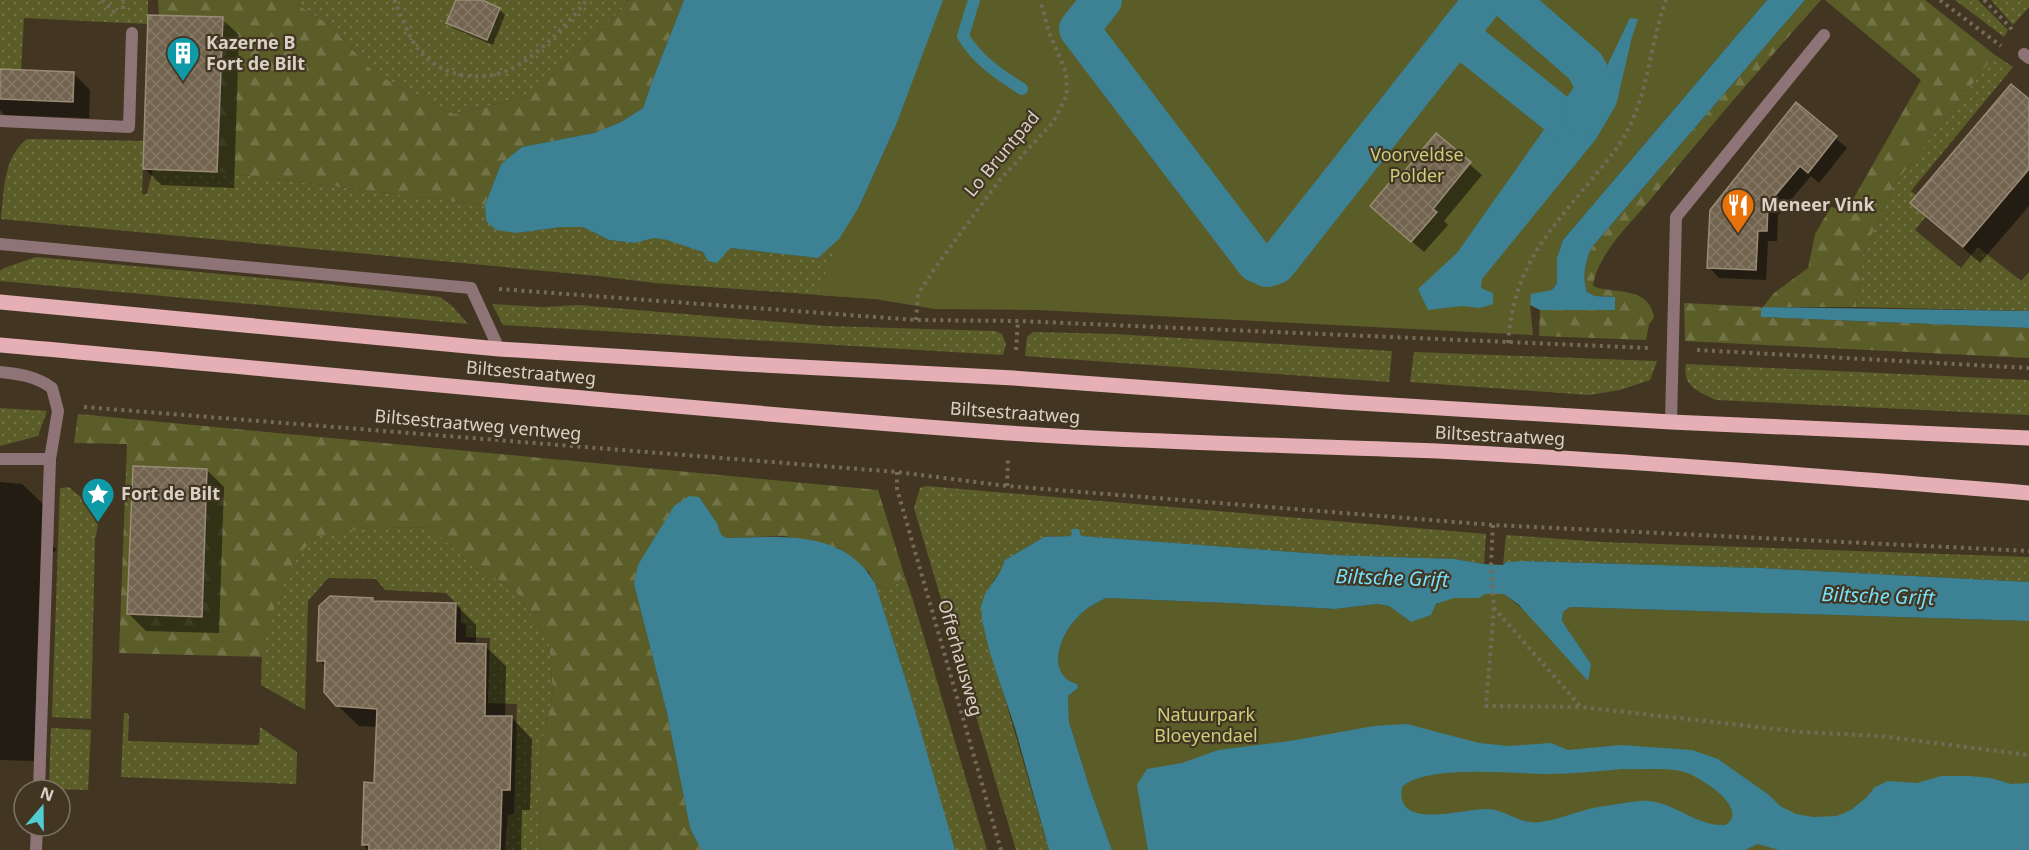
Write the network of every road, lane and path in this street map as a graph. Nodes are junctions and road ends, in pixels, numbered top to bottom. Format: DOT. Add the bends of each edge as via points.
graph roads {
  1 [pos="102,0"];
  2 [pos="394,0"];
  3 [pos="587,0"];
  4 [pos="1040,0"];
  5 [pos="1666,0"];
  6 [pos="1940,0"];
  7 [pos="1984,0"];
  8 [pos="122,20"];
  9 [pos="132,33"];
  10 [pos="1824,35"];
  11 [pos="2027,56"];
  12 [pos="0,121"];
  13 [pos="0,244"];
  14 [pos="471,288"];
  15 [pos="0,302"];
  16 [pos="916,320"];
  17 [pos="1508,343"];
  18 [pos="0,345"];
  19 [pos="1672,348"];
  20 [pos="500,349"];
  21 [pos="2029,368"];
  22 [pos="0,372"];
  23 [pos="57,405"];
  24 [pos="1671,422"];
  25 [pos="2029,438"];
  26 [pos="0,459"];
  27 [pos="50,459"];
  28 [pos="897,472"];
  29 [pos="2029,493"];
  30 [pos="1493,525"];
  31 [pos="2029,551"];
  32 [pos="1494,608"];
  33 [pos="1581,707"];
  34 [pos="2029,756"];
  35 [pos="39,778"];
  36 [pos="1001,850"];
  1 -- 8 [label="path"];
  2 -- 3 [label="path" via="417,49 438,68 465,77 493,75 519,65"];
  4 -- 16 [label="path, Lo Bruntpad" via="1066,72 1067,95 1053,122 999,181 918,294"];
  5 -- 17 [label="path" via="1642,95 1627,131 1541,242 1518,286"];
  6 -- 11 [label="path" via="1996,44"];
  7 -- 11 [label="path" via="2010,27"];
  9 -- 12 [label="street" via="129,127"];
  10 -- 19 [label="street" via="1676,217"];
  13 -- 14 [label="street"];
  14 -- 16 [label="path"];
  14 -- 20 [label="street, Biltsestraatweg"];
  15 -- 20 [label="main road, Biltsestraatweg"];
  16 -- 17 [label="path" via="1030,321"];
  17 -- 19 [label="path"];
  18 -- 29 [label="main road, Biltsestraatweg" via="1010,433 1629,462"];
  19 -- 21 [label="path"];
  19 -- 24 [label="street"];
  20 -- 24 [label="main road, Biltsestraatweg" via="1014,378"];
  22 -- 23 [label="street" via="42,381 52,388"];
  23 -- 27 [label="street"];
  23 -- 28 [label="path, Biltsestraatweg ventweg"];
  24 -- 25 [label="main road, Biltsestraatweg"];
  26 -- 27 [label="street"];
  27 -- 35 [label="street"];
  28 -- 30 [label="path" via="1007,486"];
  28 -- 36 [label="path, Offerhausweg" via="897,489"];
  30 -- 31 [label="path"];
  30 -- 32 [label="path"];
  32 -- 33 [label="path"];
  32 -- 33 [label="path" via="1486,706"];
  33 -- 34 [label="path" via="1803,732 1880,736"];
}
